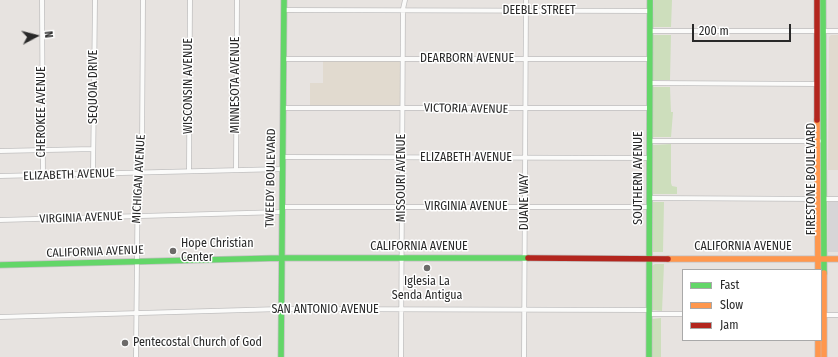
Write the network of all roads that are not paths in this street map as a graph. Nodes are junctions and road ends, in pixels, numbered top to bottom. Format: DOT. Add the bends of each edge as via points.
graph roads {
  1 [pos="42,0"];
  2 [pos="95,0"];
  3 [pos="143,0"];
  4 [pos="190,0"];
  5 [pos="237,0"];
  6 [pos="284,0"];
  7 [pos="405,0"];
  8 [pos="526,0"];
  9 [pos="650,0"];
  10 [pos="817,0"];
  11 [pos="823,0"];
  12 [pos="403,9"];
  13 [pos="284,10"];
  14 [pos="526,11"];
  15 [pos="650,11"];
  16 [pos="650,31"];
  17 [pos="820,31"];
  18 [pos="838,31"];
  19 [pos="403,58"];
  20 [pos="284,59"];
  21 [pos="525,59"];
  22 [pos="650,59"];
  23 [pos="650,83"];
  24 [pos="817,84"];
  25 [pos="283,108"];
  26 [pos="402,108"];
  27 [pos="650,108"];
  28 [pos="525,109"];
  29 [pos="650,141"];
  30 [pos="820,141"];
  31 [pos="93,149"];
  32 [pos="42,150"];
  33 [pos="0,151"];
  34 [pos="283,157"];
  35 [pos="402,158"];
  36 [pos="525,158"];
  37 [pos="650,158"];
  38 [pos="283,169"];
  39 [pos="236,170"];
  40 [pos="189,171"];
  41 [pos="138,173"];
  42 [pos="93,174"];
  43 [pos="42,175"];
  44 [pos="0,176"];
  45 [pos="649,198"];
  46 [pos="838,198"];
  47 [pos="820,199"];
  48 [pos="402,207"];
  49 [pos="525,207"];
  50 [pos="649,207"];
  51 [pos="282,210"];
  52 [pos="137,216"];
  53 [pos="0,220"];
  54 [pos="282,258"];
  55 [pos="402,258"];
  56 [pos="525,258"];
  57 [pos="649,258"];
  58 [pos="821,258"];
  59 [pos="838,259"];
  60 [pos="137,262"];
  61 [pos="0,266"];
  62 [pos="818,269"];
  63 [pos="822,269"];
  64 [pos="822,277"];
  65 [pos="281,309"];
  66 [pos="401,309"];
  67 [pos="524,310"];
  68 [pos="649,312"];
  69 [pos="136,313"];
  70 [pos="682,314"];
  71 [pos="824,315"];
  72 [pos="838,315"];
  73 [pos="0,317"];
  74 [pos="818,341"];
  75 [pos="136,357"];
  76 [pos="281,357"];
  77 [pos="401,357"];
  78 [pos="524,357"];
  79 [pos="649,357"];
  80 [pos="818,357"];
  81 [pos="824,357"];
  1 -- 32 [label="street, CHEROKEE AVENUE"];
  2 -- 31 [label="street, SEQUOIA DRIVE"];
  3 -- 41 [label="street, MICHIGAN AVENUE" via="142,148 138,159"];
  4 -- 40 [label="street, WISCONSIN AVENUE"];
  5 -- 39 [label="street, MINNESOTA AVENUE"];
  6 -- 13 [label="main road, TWEEDY BOULEVARD"];
  7 -- 12 [label="street, MISSOURI AVENUE"];
  8 -- 14 [label="street, DUANE WAY"];
  9 -- 15 [label="main road, SOUTHERN AVENUE"];
  10 -- 17 [label="main road, FIRESTONE BOULEVARD"];
  11 -- 17 [label="main road, FIRESTONE BOULEVARD"];
  12 -- 13 [label="street, DEEBLE STREET"];
  12 -- 14 [label="street, DEEBLE STREET"];
  12 -- 19 [label="street, MISSOURI AVENUE"];
  13 -- 20 [label="main road, TWEEDY BOULEVARD"];
  14 -- 15 [label="street, DEEBLE STREET"];
  14 -- 21 [label="street, DUANE WAY"];
  15 -- 16 [label="main road, SOUTHERN AVENUE"];
  16 -- 17 [label="street"];
  16 -- 22 [label="main road, SOUTHERN AVENUE"];
  17 -- 18 [label="street"];
  17 -- 24 [label="main road, FIRESTONE BOULEVARD"];
  17 -- 30 [label="main road, FIRESTONE BOULEVARD"];
  19 -- 20 [label="street, DEARBORN AVENUE"];
  19 -- 21 [label="street, DEARBORN AVENUE"];
  19 -- 26 [label="street, MISSOURI AVENUE"];
  20 -- 25 [label="main road, TWEEDY BOULEVARD"];
  21 -- 22 [label="street, DEARBORN AVENUE"];
  21 -- 28 [label="street, DUANE WAY"];
  22 -- 23 [label="main road, SOUTHERN AVENUE"];
  23 -- 24 [label="street"];
  23 -- 27 [label="main road, SOUTHERN AVENUE"];
  24 -- 30 [label="main road, FIRESTONE BOULEVARD"];
  25 -- 26 [label="street, VICTORIA AVENUE"];
  25 -- 34 [label="main road, TWEEDY BOULEVARD"];
  26 -- 28 [label="street, VICTORIA AVENUE"];
  26 -- 35 [label="street, MISSOURI AVENUE"];
  27 -- 28 [label="street, VICTORIA AVENUE"];
  27 -- 29 [label="main road, SOUTHERN AVENUE"];
  28 -- 36 [label="street, DUANE WAY"];
  29 -- 30 [label="street"];
  29 -- 37 [label="main road, SOUTHERN AVENUE"];
  30 -- 47 [label="main road, FIRESTONE BOULEVARD"];
  31 -- 32 [label="street"];
  31 -- 42 [label="street, SEQUOIA DRIVE"];
  32 -- 33 [label="street"];
  32 -- 43 [label="street, CHEROKEE AVENUE"];
  34 -- 35 [label="street, ELIZABETH AVENUE"];
  34 -- 38 [label="main road, TWEEDY BOULEVARD"];
  35 -- 36 [label="street, ELIZABETH AVENUE"];
  35 -- 48 [label="street, MISSOURI AVENUE"];
  36 -- 37 [label="street, ELIZABETH AVENUE"];
  36 -- 49 [label="street, DUANE WAY"];
  37 -- 45 [label="main road, SOUTHERN AVENUE"];
  38 -- 39 [label="street, ELIZABETH AVENUE"];
  38 -- 51 [label="main road, TWEEDY BOULEVARD"];
  39 -- 40 [label="street, ELIZABETH AVENUE"];
  40 -- 41 [label="street, ELIZABETH AVENUE"];
  41 -- 42 [label="street, ELIZABETH AVENUE"];
  41 -- 52 [label="street, MICHIGAN AVENUE"];
  42 -- 43 [label="street, ELIZABETH AVENUE"];
  43 -- 44 [label="street, ELIZABETH AVENUE"];
  45 -- 47 [label="street"];
  45 -- 50 [label="main road, SOUTHERN AVENUE"];
  46 -- 47 [label="street"];
  47 -- 58 [label="main road, FIRESTONE BOULEVARD"];
  48 -- 49 [label="street, VIRGINIA AVENUE"];
  48 -- 51 [label="street, VIRGINIA AVENUE"];
  48 -- 55 [label="street, MISSOURI AVENUE"];
  49 -- 50 [label="street, VIRGINIA AVENUE"];
  49 -- 56 [label="street, DUANE WAY"];
  50 -- 57 [label="main road, SOUTHERN AVENUE"];
  51 -- 52 [label="street, VIRGINIA AVENUE"];
  51 -- 54 [label="main road, TWEEDY BOULEVARD"];
  52 -- 53 [label="street, VIRGINIA AVENUE"];
  52 -- 60 [label="street, MICHIGAN AVENUE"];
  54 -- 55 [label="main road, CALIFORNIA AVENUE"];
  54 -- 60 [label="main road, CALIFORNIA AVENUE"];
  54 -- 65 [label="main road, TWEEDY BOULEVARD"];
  55 -- 56 [label="main road, CALIFORNIA AVENUE"];
  55 -- 66 [label="street, MISSOURI AVENUE"];
  56 -- 57 [label="main road, CALIFORNIA AVENUE"];
  56 -- 67 [label="street, DUANE WAY"];
  57 -- 58 [label="main road, CALIFORNIA AVENUE"];
  57 -- 68 [label="main road, SOUTHERN AVENUE"];
  58 -- 59 [label="main road, CALIFORNIA AVENUE"];
  58 -- 62 [label="main road, FIRESTONE BOULEVARD"];
  58 -- 63 [label="main road, FIRESTONE BOULEVARD"];
  60 -- 61 [label="main road, CALIFORNIA AVENUE"];
  60 -- 69 [label="street, MICHIGAN AVENUE"];
  64 -- 71 [label="main road, FIRESTONE BOULEVARD"];
  65 -- 66 [label="street, SAN ANTONIO AVENUE"];
  65 -- 69 [label="street, SAN ANTONIO AVENUE"];
  65 -- 76 [label="main road, TWEEDY BOULEVARD"];
  66 -- 67 [label="street, SAN ANTONIO AVENUE"];
  66 -- 77 [label="street, MISSOURI AVENUE"];
  67 -- 68 [label="street, SAN ANTONIO AVENUE"];
  67 -- 78 [label="street, DUANE WAY"];
  68 -- 70 [label="street, SAN ANTONIO AVENUE"];
  68 -- 79 [label="main road, SOUTHERN AVENUE"];
  69 -- 73 [label="street, SAN ANTONIO AVENUE"];
  69 -- 75 [label="street, MICHIGAN AVENUE"];
  71 -- 72 [label="street"];
  71 -- 81 [label="main road, FIRESTONE BOULEVARD"];
  74 -- 80 [label="main road"];
}
